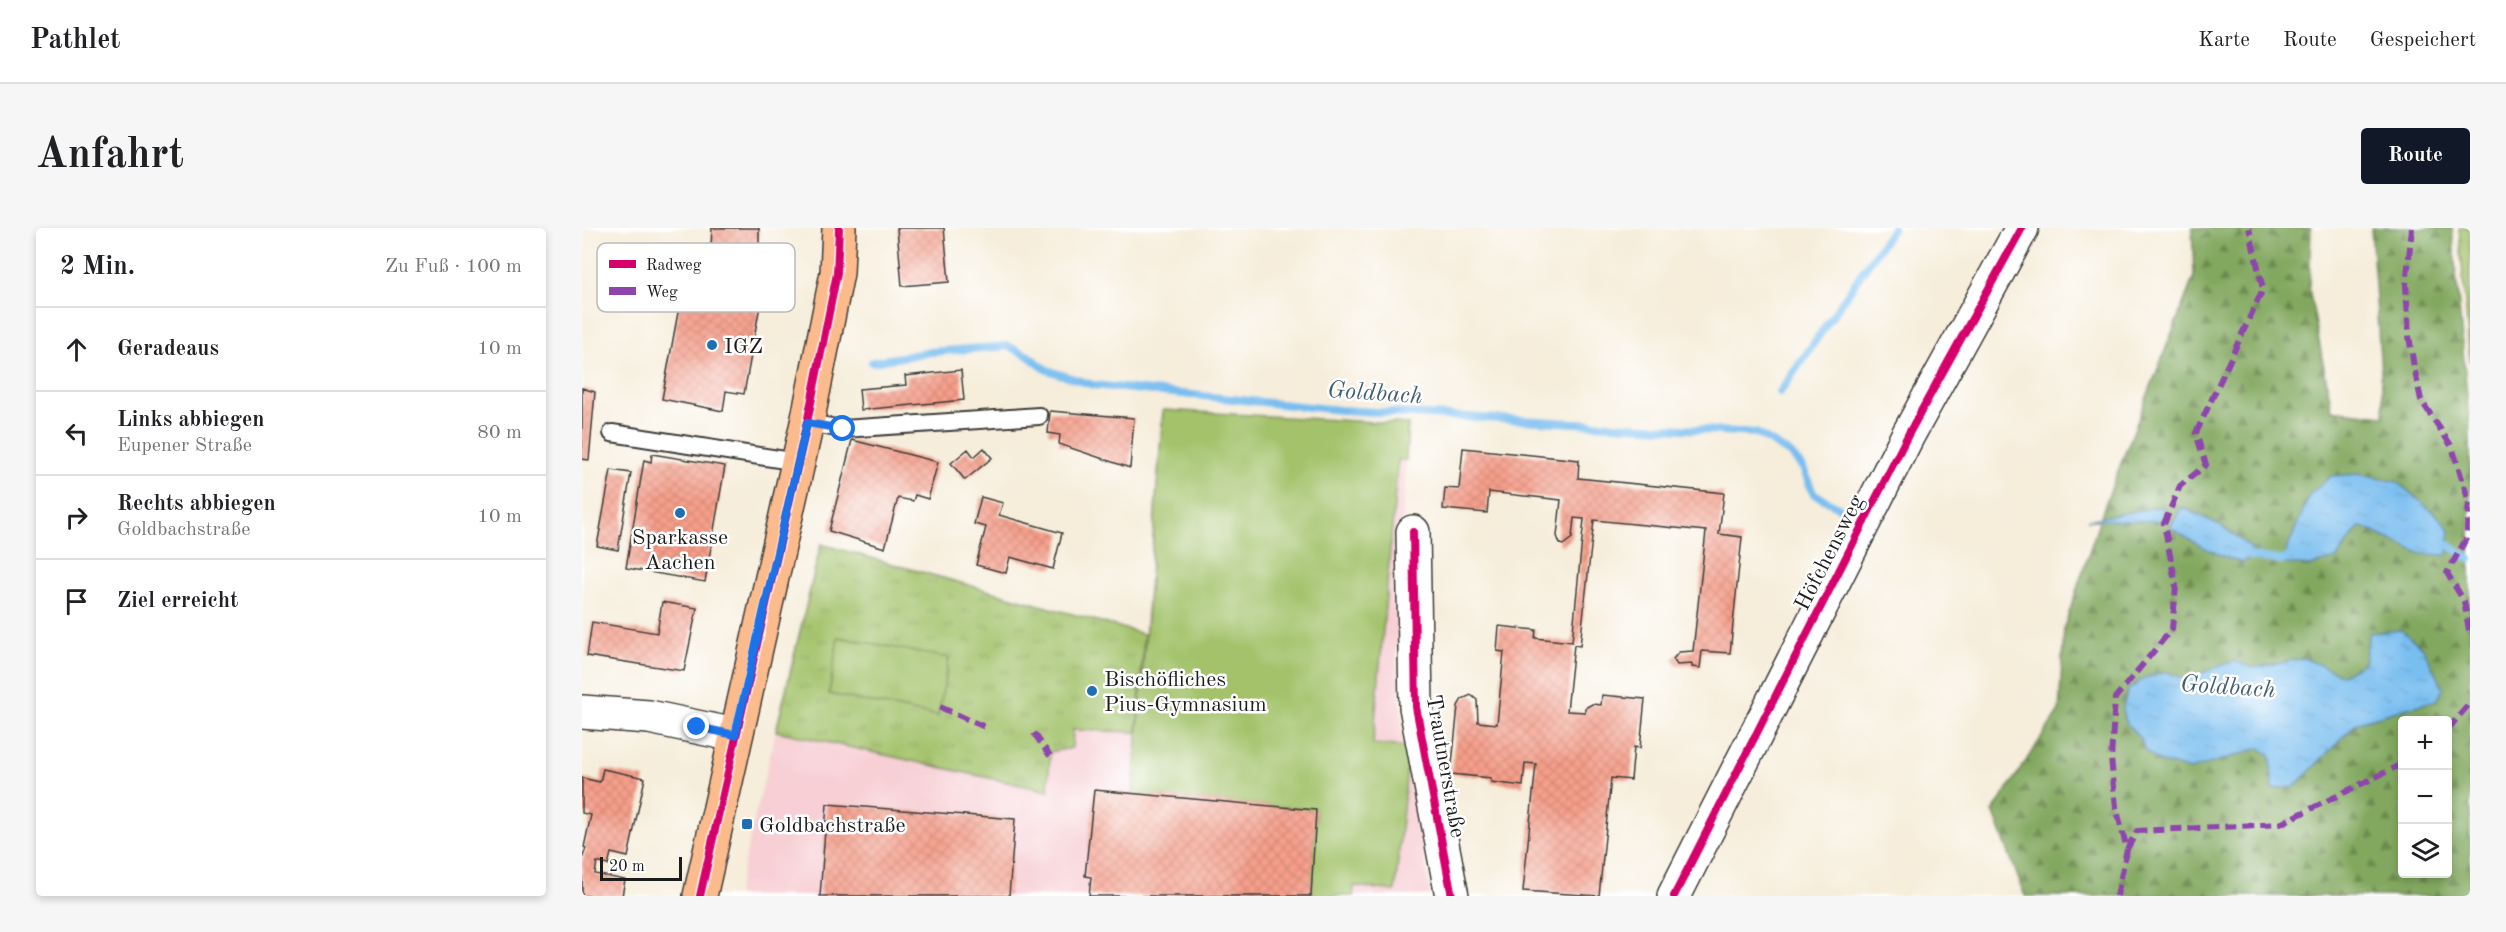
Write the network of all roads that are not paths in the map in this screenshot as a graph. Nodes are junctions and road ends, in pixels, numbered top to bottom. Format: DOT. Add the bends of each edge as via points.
graph roads {
  1 [pos="839,228"];
  2 [pos="2022,228"];
  3 [pos="1039,416"];
  4 [pos="807,423"];
  5 [pos="612,433"];
  6 [pos="798,462"];
  7 [pos="1413,532"];
  8 [pos="582,712"];
  9 [pos="735,735"];
  10 [pos="700,896"];
  11 [pos="1452,896"];
  12 [pos="1674,896"];
  1 -- 4 [label="main road" via="837,273"];
  2 -- 12 [label="street, Höfchensweg" via="1908,435"];
  3 -- 4 [label="lane" via="843,429"];
  4 -- 6 [label="main road"];
  5 -- 6 [label="lane"];
  6 -- 9 [label="main road"];
  7 -- 11 [label="street, Trautnerstraße" via="1416,707"];
  8 -- 9 [label="street" via="650,717"];
  9 -- 10 [label="main road"];
}
